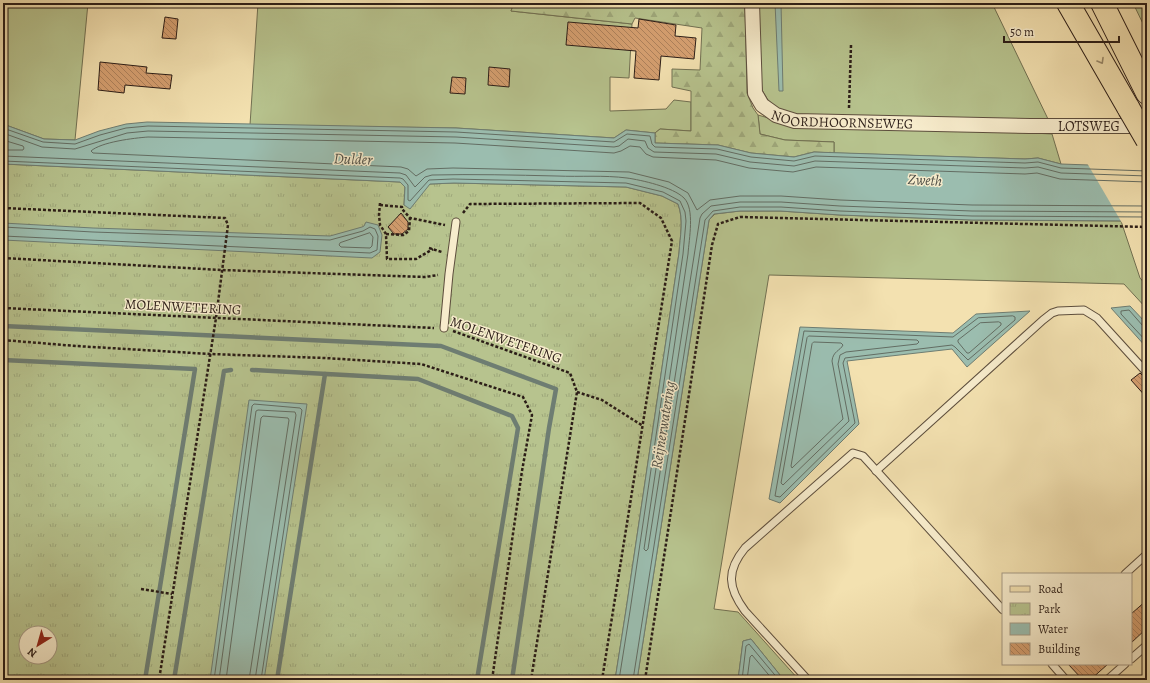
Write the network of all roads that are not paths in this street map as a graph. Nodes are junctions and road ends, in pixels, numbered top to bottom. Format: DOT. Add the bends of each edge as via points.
graph roads {
  1 [pos="752,3"];
  2 [pos="1068,3"];
  3 [pos="1102,3"];
  4 [pos="1147,93"];
  5 [pos="1030,126"];
  6 [pos="1147,126"];
  7 [pos="1147,140"];
  8 [pos="456,225"];
  9 [pos="444,328"];
  10 [pos="1147,373"];
  11 [pos="876,471"];
  12 [pos="1147,554"];
  13 [pos="1126,573"];
  14 [pos="1002,609"];
  15 [pos="1147,644"];
  16 [pos="1132,658"];
  17 [pos="1053,665"];
  18 [pos="1124,665"];
  19 [pos="808,680"];
  20 [pos="1066,680"];
  21 [pos="1107,680"];
  1 -- 5 [label="street, NOORDHOORNSEWEG" via="755,93 762,105 776,115 795,121"];
  2 -- 7 [label="main road, one-way, bridge"];
  3 -- 4 [label="main road"];
  5 -- 6 [label="street, LOTSWEG"];
  8 -- 9 [label="lane"];
  10 -- 11 [label="lane" via="1097,318 1084,310 1052,313"];
  11 -- 14 [label="lane"];
  11 -- 19 [label="lane" via="862,456 853,453 848,455 745,548 732,570 731,585 737,600"];
  12 -- 13 [label="lane"];
  15 -- 16 [label="lane"];
  17 -- 20 [label="lane"];
  18 -- 21 [label="lane"];
}
